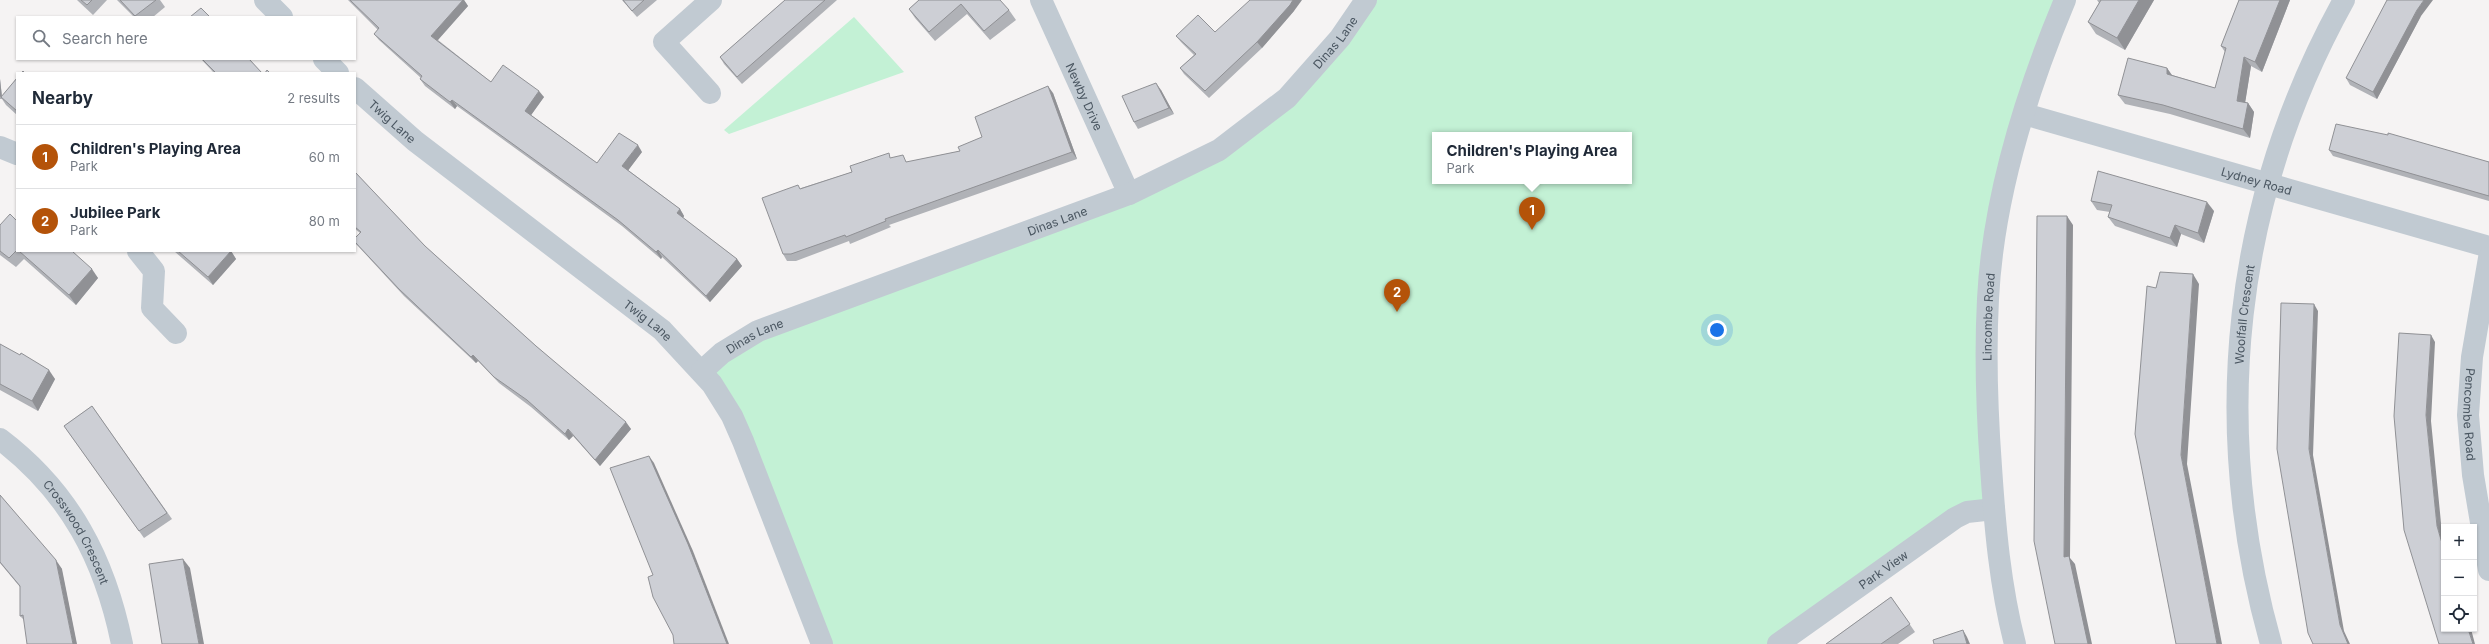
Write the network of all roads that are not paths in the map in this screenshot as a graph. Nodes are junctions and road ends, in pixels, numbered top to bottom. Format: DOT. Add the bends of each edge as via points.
graph roads {
  1 [pos="265,0"];
  2 [pos="711,0"];
  3 [pos="1041,0"];
  4 [pos="1366,0"];
  5 [pos="2065,0"];
  6 [pos="2344,0"];
  7 [pos="281,16"];
  8 [pos="325,60"];
  9 [pos="337,72"];
  10 [pos="356,89"];
  11 [pos="710,92"];
  12 [pos="2024,114"];
  13 [pos="0,147"];
  14 [pos="16,154"];
  15 [pos="2268,185"];
  16 [pos="1129,194"];
  17 [pos="2489,247"];
  18 [pos="139,252"];
  19 [pos="2489,258"];
  20 [pos="176,333"];
  21 [pos="702,371"];
  22 [pos="0,439"];
  23 [pos="1994,509"];
  24 [pos="2489,570"];
  25 [pos="122,644"];
  26 [pos="822,644"];
  27 [pos="1778,644"];
  28 [pos="2015,644"];
  29 [pos="2271,644"];
  1 -- 7 [label="street"];
  2 -- 11 [label="street" via="664,42"];
  3 -- 16 [label="street, Newby Drive"];
  4 -- 16 [label="street, Dinas Lane" via="1340,38 1287,98 1219,150"];
  5 -- 12 [label="street, Lincombe Road" via="2042,56"];
  6 -- 15 [label="street, Woolfall Crescent" via="2297,99"];
  8 -- 9 [label="street"];
  10 -- 21 [label="street, Twig Lane" via="415,141 662,330"];
  12 -- 15 [label="street, Lydney Road"];
  12 -- 23 [label="street, Lincombe Road" via="2014,146 1996,232 1988,298 1986,402"];
  13 -- 14 [label="street"];
  15 -- 17 [label="street, Lydney Road"];
  15 -- 29 [label="street, Woolfall Crescent" via="2242,305 2236,394 2239,469 2248,540 2256,587"];
  16 -- 21 [label="street, Dinas Lane" via="758,331 727,349"];
  18 -- 20 [label="street" via="154,271 152,308"];
  19 -- 24 [label="street, Pencombe Road" via="2472,357 2468,415 2472,475"];
  21 -- 26 [label="street, Twig Lane" via="732,416"];
  22 -- 25 [label="street, Crosswood Crescent" via="37,472 78,522 105,579"];
  23 -- 27 [label="street, Park View" via="1967,512 1955,518"];
  23 -- 28 [label="street, Lincombe Road" via="2006,603"];
}
